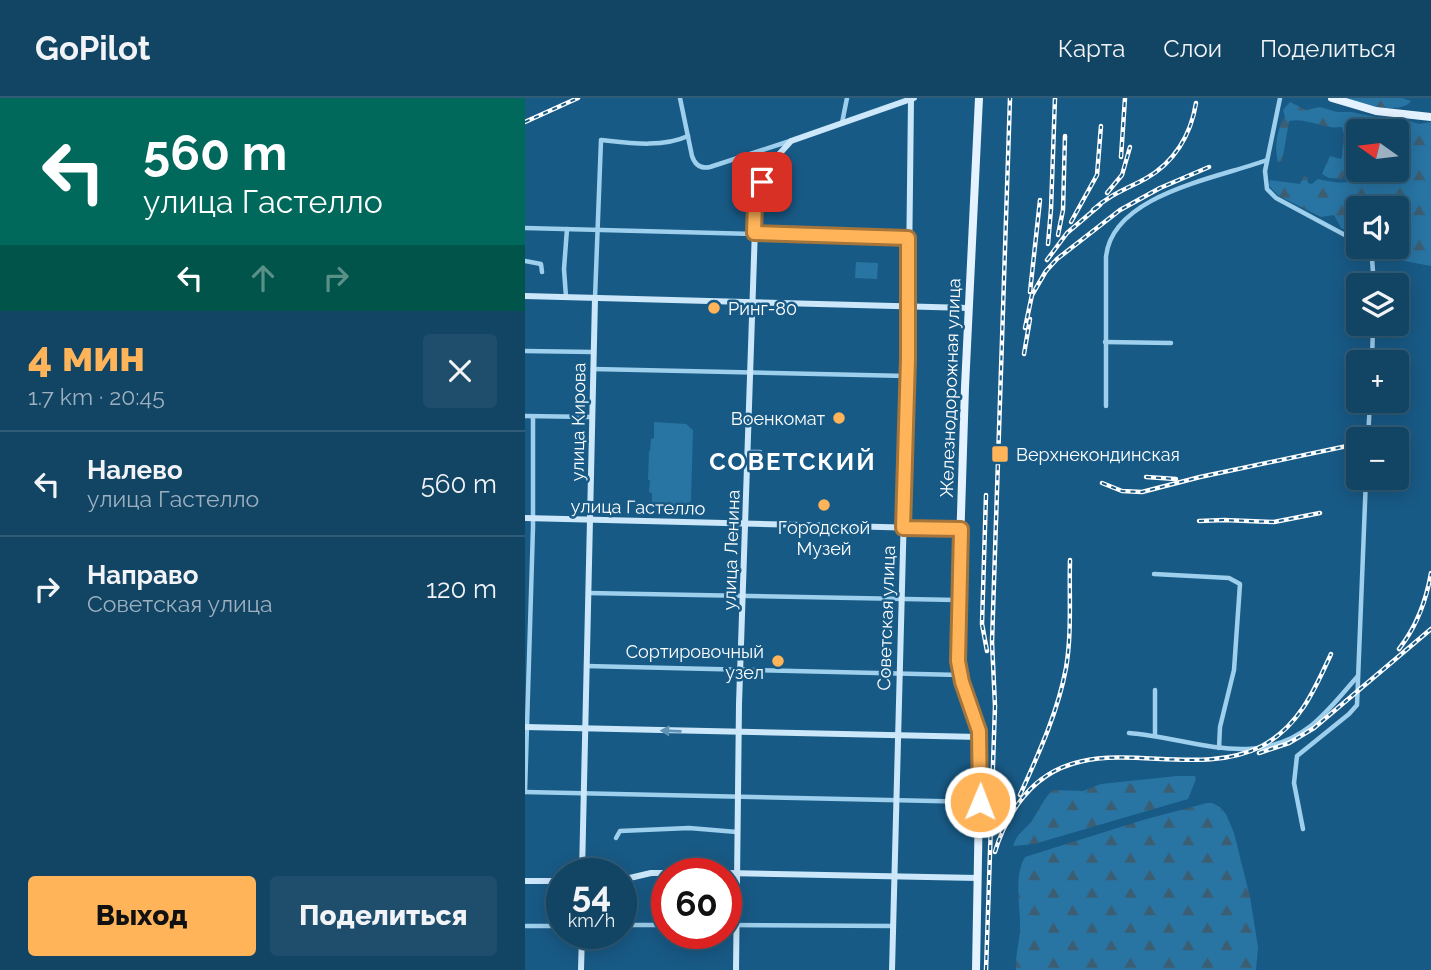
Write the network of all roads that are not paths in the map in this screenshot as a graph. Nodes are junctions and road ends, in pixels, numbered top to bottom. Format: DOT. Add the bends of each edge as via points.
graph roads {
  1 [pos="680,98"];
  2 [pos="847,98"];
  3 [pos="978,98"];
  4 [pos="1280,98"];
  5 [pos="1332,98"];
  6 [pos="913,99"];
  7 [pos="1431,117"];
  8 [pos="842,123"];
  9 [pos="688,136"];
  10 [pos="791,141"];
  11 [pos="749,155"];
  12 [pos="1267,160"];
  13 [pos="765,174"];
  14 [pos="525,228"];
  15 [pos="567,229"];
  16 [pos="596,230"];
  17 [pos="754,233"];
  18 [pos="1346,236"];
  19 [pos="908,238"];
  20 [pos="525,261"];
  21 [pos="542,272"];
  22 [pos="525,296"];
  23 [pos="566,297"];
  24 [pos="595,298"];
  25 [pos="752,301"];
  26 [pos="909,306"];
  27 [pos="969,308"];
  28 [pos="1105,342"];
  29 [pos="1171,343"];
  30 [pos="525,351"];
  31 [pos="593,352"];
  32 [pos="593,369"];
  33 [pos="750,372"];
  34 [pos="907,376"];
  35 [pos="1106,406"];
  36 [pos="525,416"];
  37 [pos="533,417"];
  38 [pos="592,417"];
  39 [pos="748,452"];
  40 [pos="759,452"];
  41 [pos="1366,490"];
  42 [pos="529,519"];
  43 [pos="589,522"];
  44 [pos="746,523"];
  45 [pos="903,528"];
  46 [pos="961,529"];
  47 [pos="1154,574"];
  48 [pos="588,593"];
  49 [pos="743,596"];
  50 [pos="901,600"];
  51 [pos="958,600"];
  52 [pos="586,666"];
  53 [pos="741,670"];
  54 [pos="898,673"];
  55 [pos="960,674"];
  56 [pos="1358,676"];
  57 [pos="1156,690"];
  58 [pos="526,727"];
  59 [pos="585,729"];
  60 [pos="739,733"];
  61 [pos="1129,733"];
  62 [pos="1155,735"];
  63 [pos="896,736"];
  64 [pos="979,737"];
  65 [pos="1219,748"];
  66 [pos="525,792"];
  67 [pos="584,794"];
  68 [pos="738,797"];
  69 [pos="895,800"];
  70 [pos="980,802"];
  71 [pos="1303,829"];
  72 [pos="737,832"];
  73 [pos="616,838"];
  74 [pos="582,858"];
  75 [pos="736,858"];
  76 [pos="742,874"];
  77 [pos="894,876"];
  78 [pos="978,878"];
  79 [pos="525,881"];
  80 [pos="546,881"];
  81 [pos="742,925"];
  82 [pos="525,926"];
  83 [pos="546,926"];
  84 [pos="893,926"];
  85 [pos="582,949"];
  86 [pos="736,949"];
  87 [pos="581,970"];
  88 [pos="736,970"];
  89 [pos="891,970"];
  90 [pos="976,970"];
  1 -- 9 [label="street"];
  2 -- 8 [label="street"];
  3 -- 27 [label="main road, Железнодорожная улица"];
  4 -- 12 [label="street"];
  5 -- 7 [label="main road" via="1376,111"];
  6 -- 8 [label="street"];
  6 -- 19 [label="street, Советская улица"];
  8 -- 10 [label="street"];
  9 -- 11 [label="street" via="694,161 701,167"];
  9 -- 16 [label="street, улица Кирова" via="639,143 601,140"];
  10 -- 11 [label="street"];
  10 -- 13 [label="street, улица Ленина"];
  11 -- 13 [label="street"];
  12 -- 18 [label="street" via="1265,183 1271,195"];
  12 -- 28 [label="street" via="1163,195 1118,227 1106,252"];
  13 -- 17 [label="street, улица Ленина" via="755,202"];
  14 -- 15 [label="street"];
  15 -- 16 [label="street"];
  15 -- 23 [label="street"];
  16 -- 17 [label="street"];
  16 -- 24 [label="street, улица Кирова"];
  17 -- 19 [label="street"];
  17 -- 25 [label="street, улица Ленина"];
  19 -- 26 [label="street, Советская улица"];
  20 -- 21 [label="street" via="541,264"];
  22 -- 23 [label="street"];
  23 -- 24 [label="street"];
  24 -- 25 [label="street"];
  24 -- 31 [label="street, улица Кирова"];
  25 -- 26 [label="street"];
  25 -- 33 [label="street, улица Ленина"];
  26 -- 27 [label="street"];
  26 -- 34 [label="street, Советская улица"];
  27 -- 46 [label="main road, Железнодорожная улица"];
  28 -- 29 [label="street"];
  28 -- 35 [label="street"];
  30 -- 31 [label="street"];
  31 -- 32 [label="street, улица Кирова"];
  32 -- 33 [label="street"];
  32 -- 38 [label="street, улица Кирова"];
  33 -- 34 [label="street"];
  33 -- 39 [label="street, улица Ленина"];
  34 -- 45 [label="street, Советская улица"];
  36 -- 37 [label="street"];
  37 -- 38 [label="street"];
  37 -- 42 [label="street"];
  38 -- 43 [label="street, улица Кирова"];
  39 -- 40 [label="street"];
  39 -- 44 [label="street, улица Ленина"];
  41 -- 56 [label="street"];
  42 -- 43 [label="street, улица Гастелло"];
  42 -- 58 [label="street"];
  43 -- 44 [label="street, улица Гастелло"];
  43 -- 48 [label="street, улица Кирова"];
  44 -- 45 [label="street, улица Гастелло"];
  44 -- 49 [label="street, улица Ленина"];
  45 -- 46 [label="street, улица Гастелло"];
  45 -- 50 [label="street, Советская улица"];
  46 -- 51 [label="main road, Железнодорожная улица"];
  47 -- 65 [label="street" via="1229,578 1240,584 1234,670"];
  48 -- 49 [label="street"];
  48 -- 52 [label="street, улица Кирова"];
  49 -- 50 [label="street"];
  49 -- 53 [label="street, улица Ленина"];
  50 -- 51 [label="street"];
  50 -- 54 [label="street, Советская улица"];
  51 -- 55 [label="main road, Железнодорожная улица"];
  52 -- 53 [label="street"];
  52 -- 59 [label="street, улица Кирова"];
  53 -- 54 [label="street"];
  53 -- 60 [label="street, улица Ленина"];
  54 -- 55 [label="street"];
  54 -- 63 [label="street, Советская улица"];
  55 -- 64 [label="main road, Железнодорожная улица"];
  56 -- 65 [label="street" via="1324,715 1297,735 1266,749"];
  56 -- 71 [label="street" via="1355,708 1296,758 1294,783"];
  57 -- 62 [label="street"];
  58 -- 59 [label="street"];
  58 -- 66 [label="street"];
  60 -- 59 [label="street, one-way"];
  59 -- 67 [label="street, улица Кирова"];
  60 -- 63 [label="street"];
  60 -- 68 [label="street, улица Ленина"];
  61 -- 62 [label="street"];
  62 -- 65 [label="street"];
  63 -- 64 [label="street"];
  63 -- 69 [label="street, Советская улица"];
  64 -- 70 [label="main road, Железнодорожная улица"];
  66 -- 67 [label="street"];
  67 -- 68 [label="street"];
  67 -- 74 [label="street, улица Кирова"];
  68 -- 69 [label="street"];
  68 -- 72 [label="street, улица Ленина"];
  69 -- 70 [label="street"];
  69 -- 77 [label="street, Советская улица"];
  70 -- 78 [label="main road, Железнодорожная улица"];
  72 -- 73 [label="street" via="689,828 620,831"];
  72 -- 75 [label="street, улица Ленина"];
  76 -- 77 [label="street"];
  77 -- 78 [label="street"];
  77 -- 84 [label="street, Советская улица"];
  78 -- 90 [label="main road, Железнодорожная улица"];
  79 -- 80 [label="street"];
  81 -- 84 [label="street"];
  82 -- 83 [label="street"];
  84 -- 89 [label="street, Советская улица"];
  85 -- 87 [label="street"];
  86 -- 88 [label="street, улица Ленина"];
}
